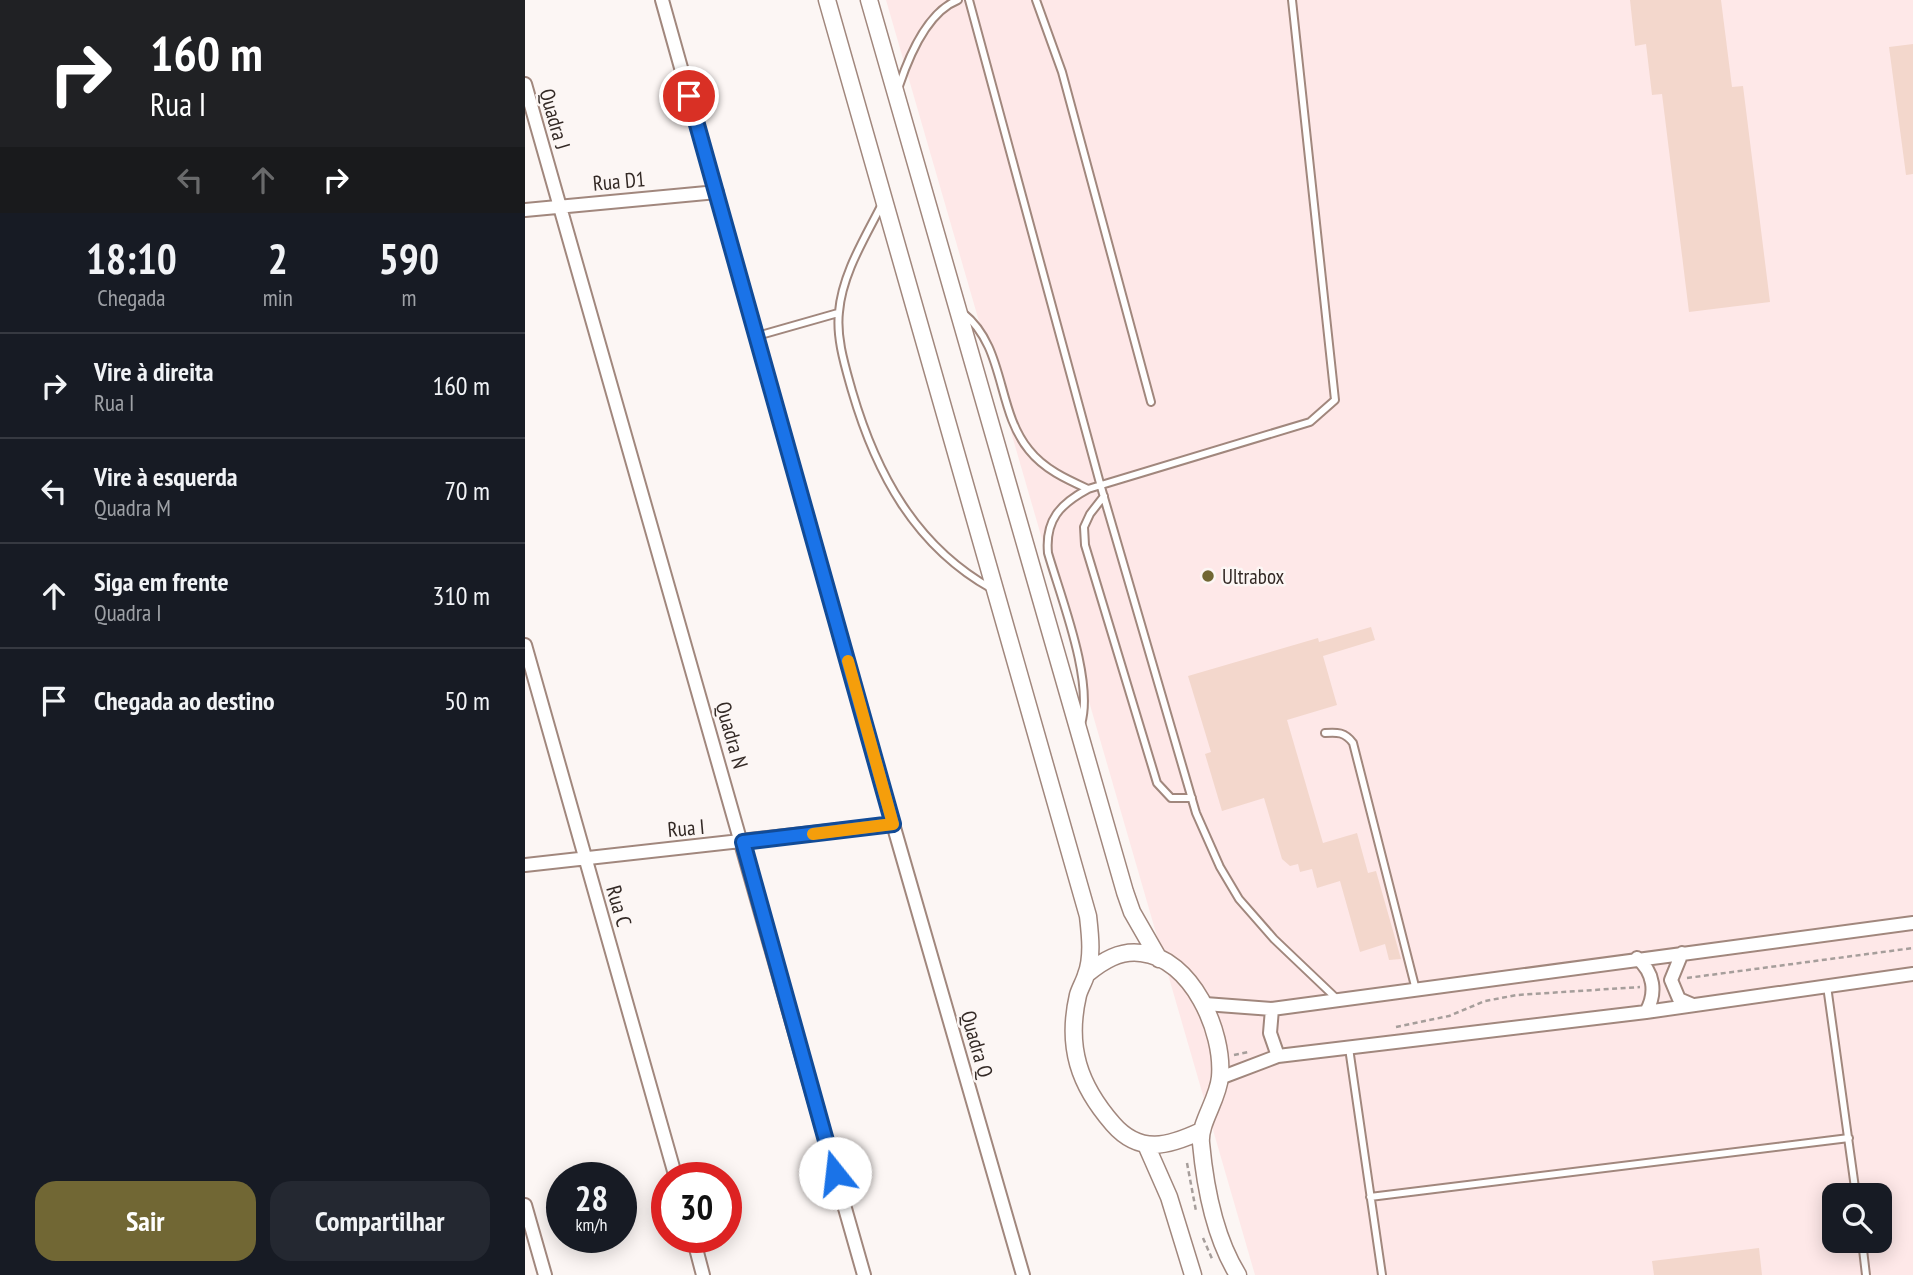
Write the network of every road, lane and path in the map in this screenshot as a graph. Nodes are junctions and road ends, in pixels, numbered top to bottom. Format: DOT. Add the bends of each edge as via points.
graph roads {
  1 [pos="662,0"];
  2 [pos="827,0"];
  3 [pos="869,0"];
  4 [pos="936,0"];
  5 [pos="958,0"];
  6 [pos="969,0"];
  7 [pos="1036,0"];
  8 [pos="1292,0"];
  9 [pos="944,5"];
  10 [pos="525,84"];
  11 [pos="896,94"];
  12 [pos="717,192"];
  13 [pos="883,202"];
  14 [pos="560,206"];
  15 [pos="525,210"];
  16 [pos="956,307"];
  17 [pos="838,313"];
  18 [pos="757,336"];
  19 [pos="1151,402"];
  20 [pos="1101,486"];
  21 [pos="1088,489"];
  22 [pos="1104,496"];
  23 [pos="995,591"];
  24 [pos="525,645"];
  25 [pos="1078,733"];
  26 [pos="1325,733"];
  27 [pos="1192,799"];
  28 [pos="893,824"];
  29 [pos="743,842"];
  30 [pos="585,856"];
  31 [pos="525,865"];
  32 [pos="1913,923"];
  33 [pos="1913,948"];
  34 [pos="1682,953"];
  35 [pos="1637,958"];
  36 [pos="1159,959"];
  37 [pos="1088,973"];
  38 [pos="1913,974"];
  39 [pos="1671,980"];
  40 [pos="1827,985"];
  41 [pos="1653,986"];
  42 [pos="1416,989"];
  43 [pos="1338,1000"];
  44 [pos="1205,1004"];
  45 [pos="1693,1005"];
  46 [pos="1272,1009"];
  47 [pos="1646,1012"];
  48 [pos="1389,1028"];
  49 [pos="1349,1046"];
  50 [pos="1276,1051"];
  51 [pos="1219,1058"];
  52 [pos="1220,1078"];
  53 [pos="1201,1131"];
  54 [pos="1849,1138"];
  55 [pos="1147,1147"];
  56 [pos="671,1162"];
  57 [pos="1855,1183"];
  58 [pos="1370,1197"];
  59 [pos="525,1205"];
  60 [pos="697,1253"];
  61 [pos="1863,1253"];
  62 [pos="545,1275"];
  63 [pos="703,1275"];
  64 [pos="864,1275"];
  65 [pos="1023,1275"];
  66 [pos="1193,1275"];
  67 [pos="1238,1275"];
  68 [pos="1382,1275"];
  69 [pos="1866,1275"];
  1 -- 12 [label="street, Quadra Q"];
  2 -- 13 [label="main road"];
  3 -- 11 [label="main road"];
  4 -- 9 [label="lane"];
  5 -- 9 [label="lane"];
  6 -- 20 [label="lane"];
  7 -- 19 [label="lane" via="1062,72"];
  8 -- 20 [label="lane" via="1335,400 1310,422"];
  9 -- 11 [label="lane" via="915,50"];
  10 -- 14 [label="street, Quadra J"];
  11 -- 16 [label="main road"];
  12 -- 14 [label="street, Rua D1"];
  12 -- 18 [label="street, Quadra Q"];
  13 -- 17 [label="lane" via="845,285"];
  13 -- 23 [label="main road"];
  14 -- 15 [label="street, Rua D1"];
  14 -- 29 [label="street, Quadra N"];
  16 -- 21 [label="lane" via="989,344 1017,430 1028,449 1057,474"];
  16 -- 25 [label="main road"];
  17 -- 18 [label="lane"];
  17 -- 23 [label="lane" via="860,419 896,499 938,551 963,573"];
  18 -- 28 [label="street, Quadra Q"];
  20 -- 21 [label="lane"];
  20 -- 22 [label="lane"];
  21 -- 25 [label="lane" via="1060,508 1047,535 1084,684"];
  22 -- 27 [label="lane"];
  22 -- 27 [label="lane" via="1084,527 1095,584 1157,783 1171,798"];
  23 -- 37 [label="main road" via="1088,916"];
  24 -- 30 [label="street, Rua C"];
  25 -- 36 [label="main road" via="1132,912"];
  26 -- 42 [label="lane" via="1338,732 1353,743"];
  27 -- 43 [label="lane" via="1220,867 1239,899"];
  28 -- 29 [label="street, Rua I"];
  28 -- 65 [label="street, Quadra Q"];
  29 -- 30 [label="street, Rua I"];
  29 -- 64 [label="street, Quadra N"];
  30 -- 31 [label="street, Rua I"];
  30 -- 56 [label="street, Rua C"];
  32 -- 34 [label="street"];
  33 -- 39 [label="path"];
  34 -- 35 [label="street"];
  34 -- 39 [label="street"];
  35 -- 41 [label="street" via="1647,965"];
  35 -- 42 [label="street"];
  36 -- 37 [label="main road" via="1124,954 1105,960"];
  36 -- 44 [label="main road" via="1183,977"];
  37 -- 55 [label="main road" via="1074,1017 1079,1070 1092,1100 1118,1130"];
  38 -- 40 [label="street"];
  39 -- 45 [label="street" via="1679,999"];
  40 -- 45 [label="street"];
  40 -- 54 [label="lane"];
  41 -- 47 [label="street"];
  41 -- 48 [label="path" via="1517,995"];
  42 -- 43 [label="street"];
  43 -- 46 [label="street"];
  44 -- 46 [label="street"];
  44 -- 51 [label="main road"];
  45 -- 47 [label="street"];
  46 -- 50 [label="street" via="1269,1019"];
  47 -- 49 [label="street"];
  49 -- 50 [label="street"];
  49 -- 58 [label="lane"];
  50 -- 51 [label="path"];
  50 -- 52 [label="street"];
  51 -- 52 [label="main road"];
  52 -- 53 [label="main road" via="1212,1111"];
  53 -- 55 [label="main road" via="1171,1145"];
  53 -- 67 [label="main road" via="1216,1226"];
  54 -- 57 [label="lane"];
  54 -- 58 [label="lane"];
  55 -- 66 [label="main road" via="1169,1197"];
  58 -- 68 [label="lane"];
  59 -- 62 [label="street"];
  60 -- 63 [label="street"];
  61 -- 69 [label="lane"];
}
